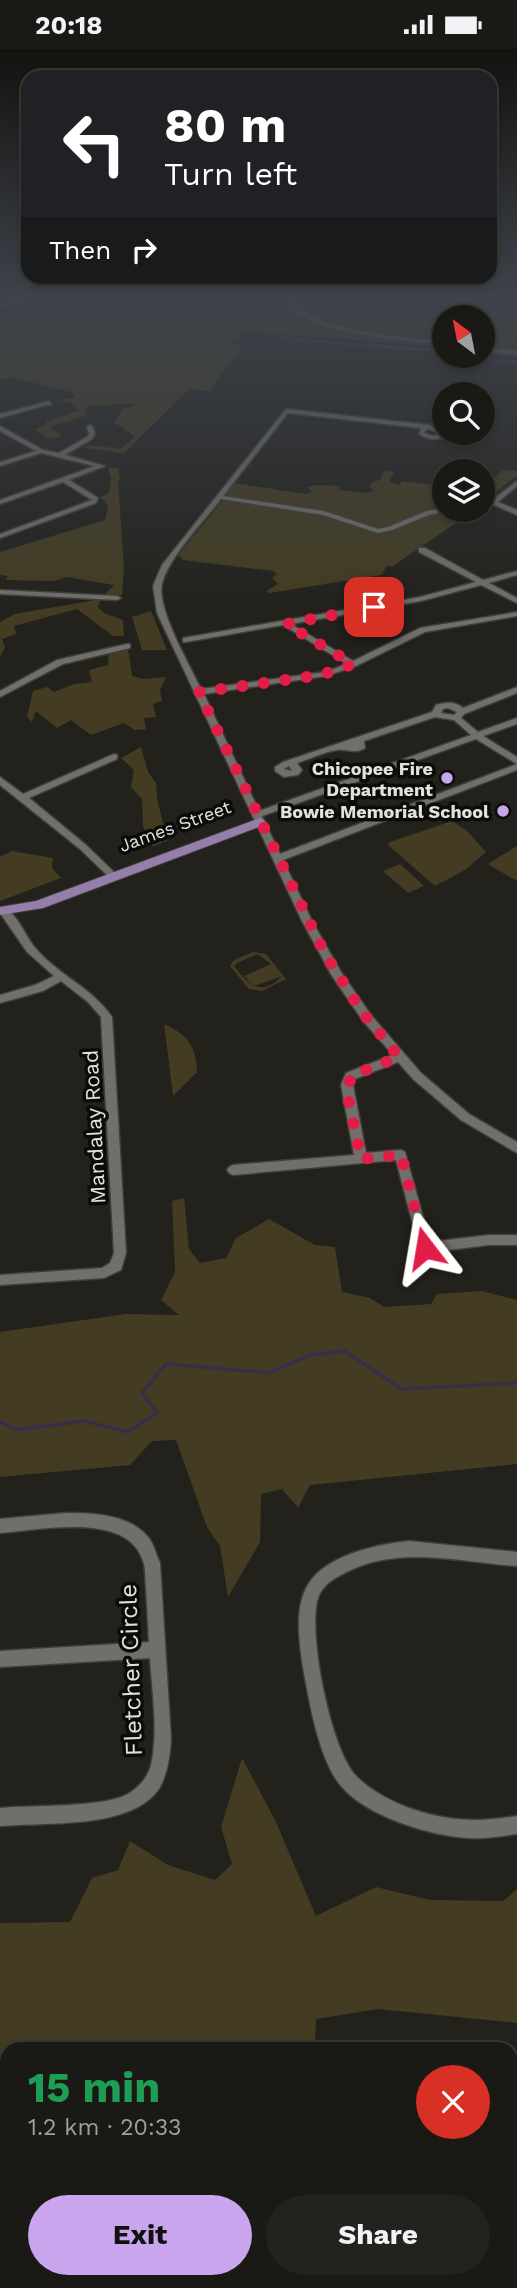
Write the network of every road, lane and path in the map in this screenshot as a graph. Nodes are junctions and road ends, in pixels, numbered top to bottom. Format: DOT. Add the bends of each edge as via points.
graph roads {
  1 [pos="49,403"];
  2 [pos="0,416"];
  3 [pos="90,427"];
  4 [pos="425,427"];
  5 [pos="0,428"];
  6 [pos="41,451"];
  7 [pos="61,455"];
  8 [pos="0,464"];
  9 [pos="66,481"];
  10 [pos="517,483"];
  11 [pos="218,497"];
  12 [pos="495,500"];
  13 [pos="0,502"];
  14 [pos="495,503"];
  15 [pos="432,512"];
  16 [pos="517,513"];
  17 [pos="0,536"];
  18 [pos="422,550"];
  19 [pos="517,573"];
  20 [pos="480,583"];
  21 [pos="0,592"];
  22 [pos="117,598"];
  23 [pos="517,601"];
  24 [pos="517,614"];
  25 [pos="286,624"];
  26 [pos="186,641"];
  27 [pos="127,646"];
  28 [pos="353,664"];
  29 [pos="517,690"];
  30 [pos="199,692"];
  31 [pos="0,694"];
  32 [pos="436,714"];
  33 [pos="458,715"];
  34 [pos="517,721"];
  35 [pos="517,727"];
  36 [pos="479,737"];
  37 [pos="359,740"];
  38 [pos="341,745"];
  39 [pos="114,757"];
  40 [pos="517,761"];
  41 [pos="292,763"];
  42 [pos="517,767"];
  43 [pos="0,780"];
  44 [pos="22,798"];
  45 [pos="258,819"];
  46 [pos="278,858"];
  47 [pos="110,873"];
  48 [pos="2,911"];
  49 [pos="61,977"];
  50 [pos="0,999"];
  51 [pos="399,1057"];
  52 [pos="517,1148"];
  53 [pos="361,1159"];
  54 [pos="233,1170"];
  55 [pos="517,1240"];
  56 [pos="0,1280"];
  57 [pos="0,1526"];
  58 [pos="517,1559"];
  59 [pos="156,1650"];
  60 [pos="0,1659"];
  61 [pos="0,1817"];
  62 [pos="517,1825"];
  1 -- 2 [label="street"];
  3 -- 7 [label="street" via="90,438"];
  4 -- 11 [label="street" via="286,411"];
  5 -- 6 [label="street"];
  6 -- 7 [label="street"];
  6 -- 8 [label="street"];
  7 -- 9 [label="street" via="102,466"];
  9 -- 13 [label="street"];
  9 -- 17 [label="street" via="90,493 94,502"];
  10 -- 12 [label="street"];
  11 -- 15 [label="street" via="320,512 378,531"];
  11 -- 30 [label="street" via="166,565 156,586 160,613"];
  14 -- 16 [label="street"];
  18 -- 20 [label="street"];
  19 -- 20 [label="street"];
  20 -- 23 [label="street"];
  20 -- 25 [label="street"];
  21 -- 22 [label="street"];
  24 -- 28 [label="street" via="431,628"];
  25 -- 26 [label="street"];
  25 -- 28 [label="street"];
  27 -- 31 [label="street" via="60,662"];
  28 -- 30 [label="street" via="321,675"];
  29 -- 33 [label="street"];
  30 -- 45 [label="street"];
  32 -- 33 [label="street" via="448,719"];
  32 -- 37 [label="street"];
  33 -- 36 [label="street"];
  34 -- 36 [label="street, James Street"];
  35 -- 36 [label="street, James Street"];
  36 -- 40 [label="street"];
  36 -- 45 [label="street, James Street"];
  37 -- 38 [label="street" via="361,748 357,750"];
  38 -- 41 [label="street"];
  39 -- 44 [label="street"];
  42 -- 46 [label="street"];
  43 -- 44 [label="street"];
  44 -- 47 [label="street"];
  45 -- 46 [label="street"];
  45 -- 47 [label="main road, James Street"];
  46 -- 51 [label="street" via="336,973"];
  47 -- 48 [label="main road, James Street" via="38,905"];
  48 -- 49 [label="street, Mandalay Road" via="34,955"];
  49 -- 50 [label="street"];
  49 -- 56 [label="street, Mandalay Road" via="103,1011 107,1024 119,1259 111,1270 94,1275"];
  51 -- 52 [label="street" via="453,1108"];
  51 -- 53 [label="street" via="351,1076 347,1085"];
  53 -- 54 [label="street"];
  53 -- 55 [label="street" via="401,1155 425,1248"];
  57 -- 59 [label="street, Fletcher Circle" via="95,1521 129,1529 150,1556"];
  58 -- 62 [label="street" via="424,1547 382,1551 324,1578 310,1595 306,1620 324,1733 347,1780 379,1803 448,1826"];
  59 -- 60 [label="street"];
  59 -- 61 [label="street, Fletcher Circle" via="163,1747 150,1785 129,1803 110,1811"];
}
